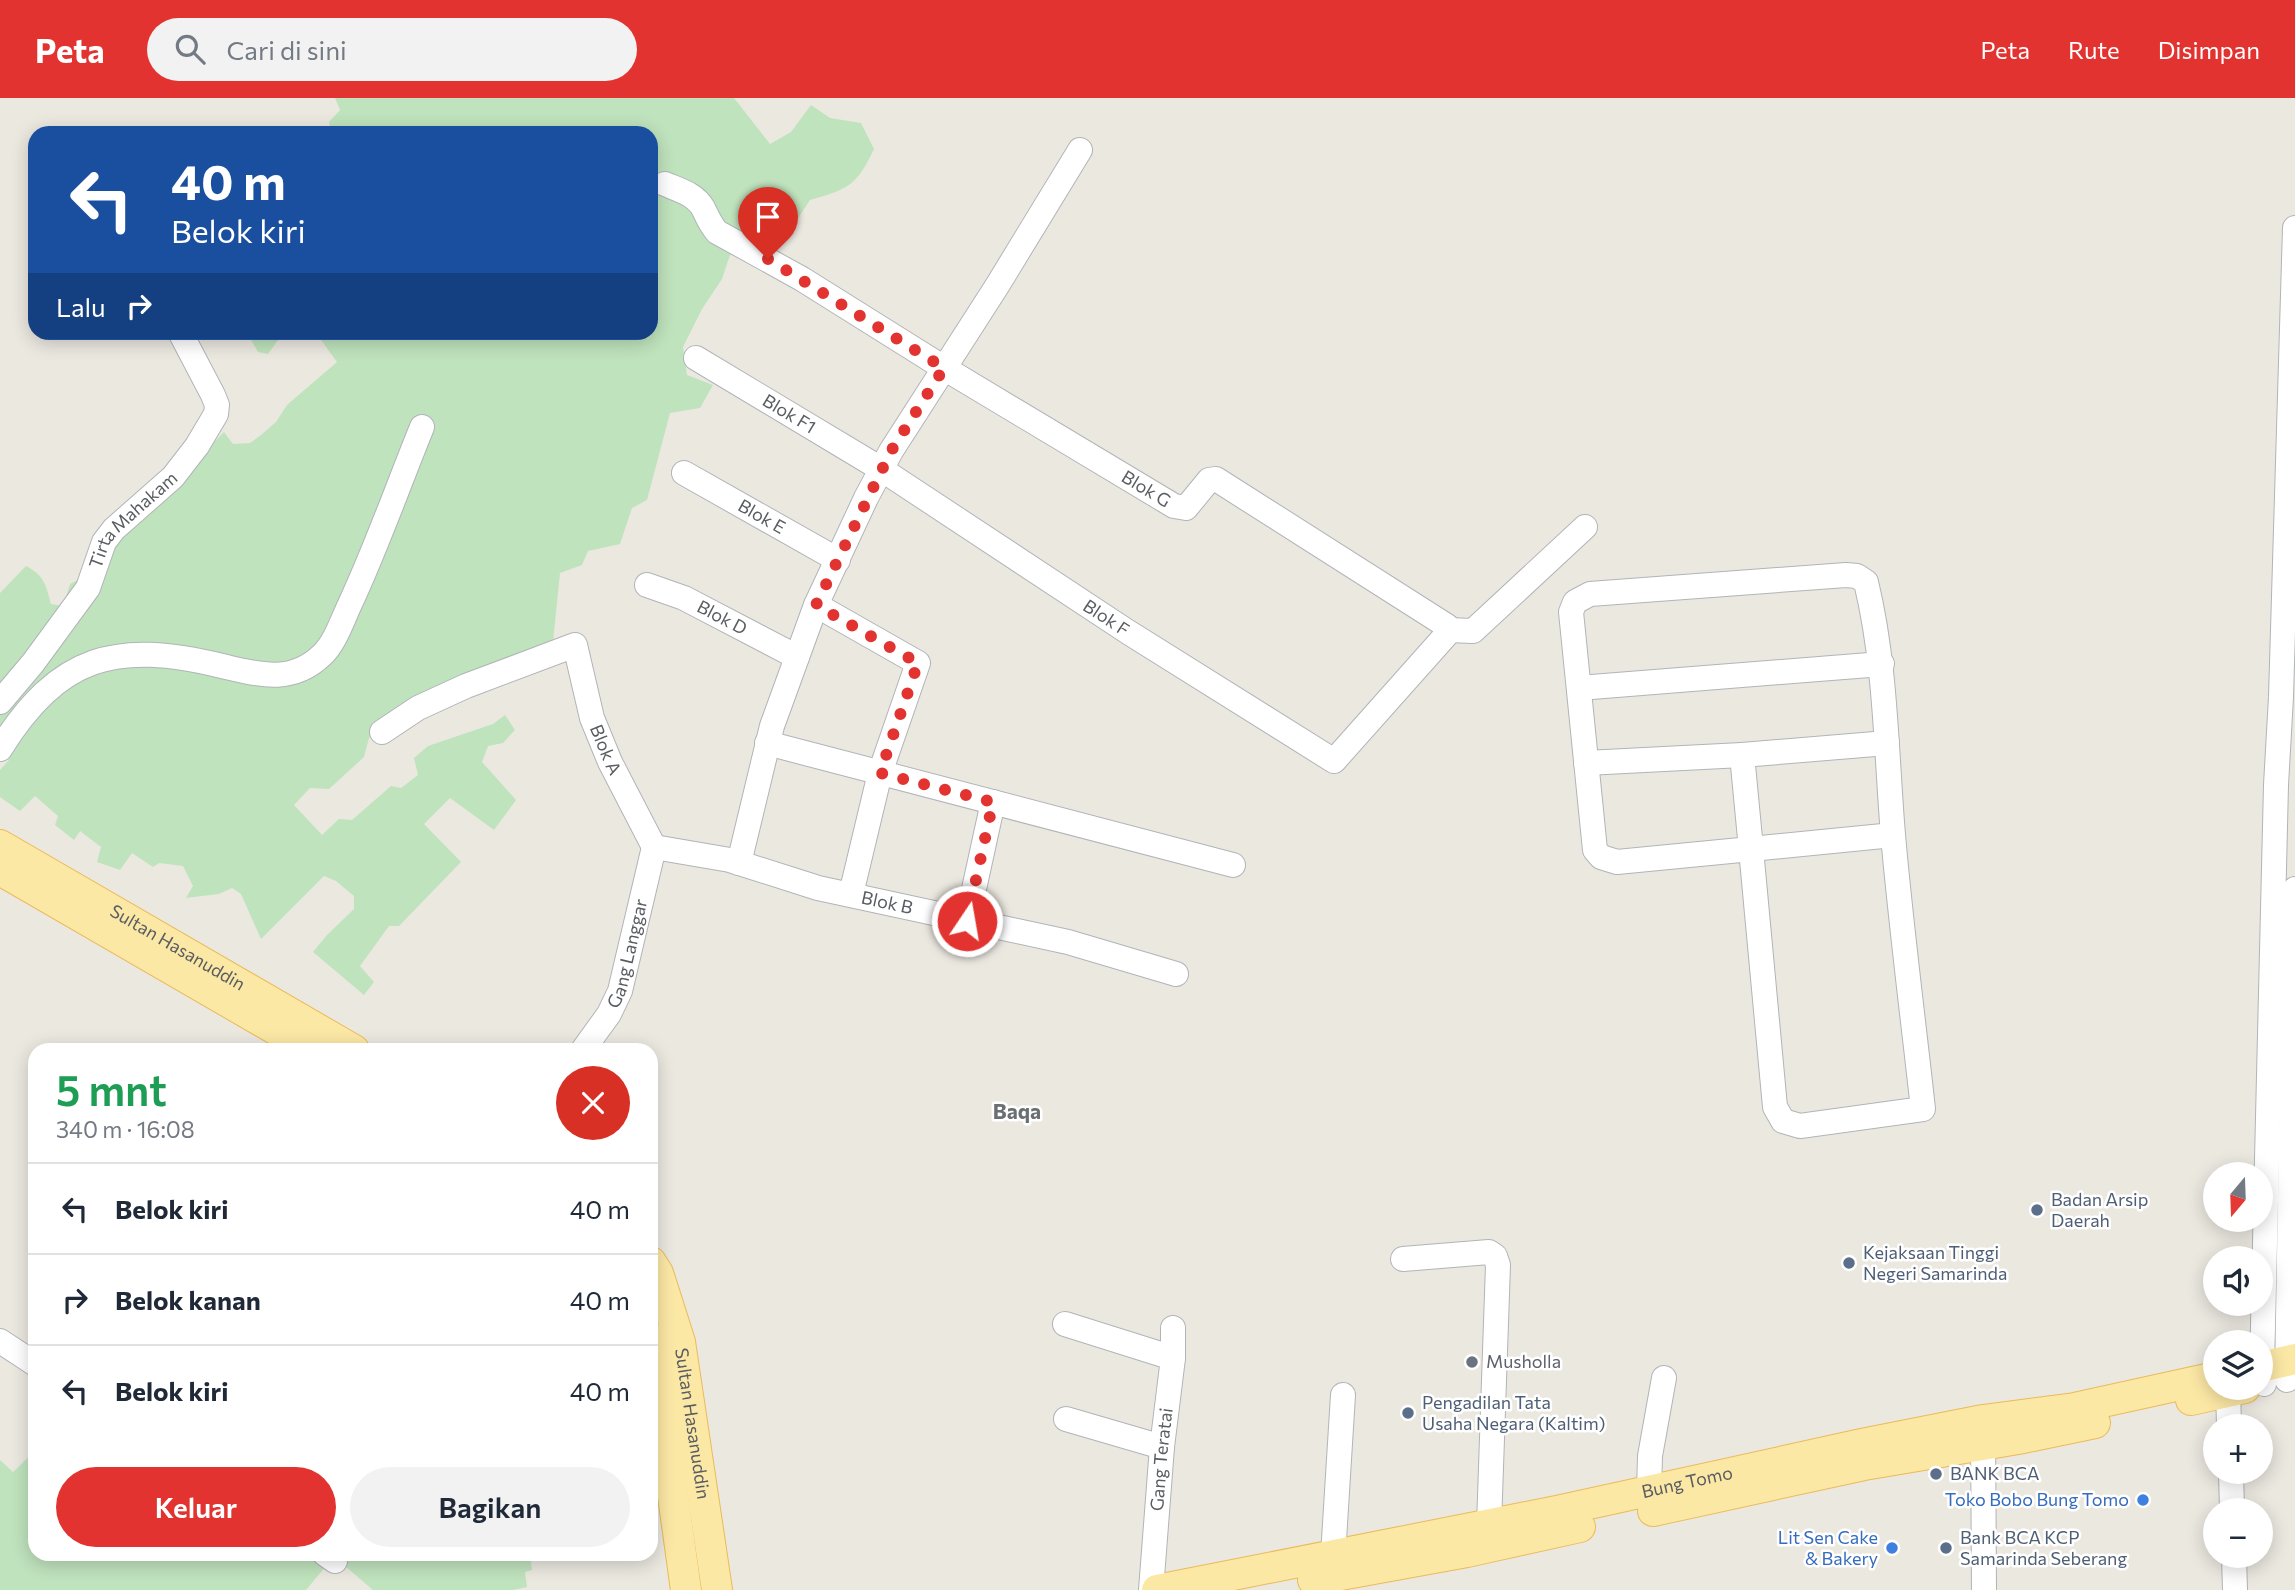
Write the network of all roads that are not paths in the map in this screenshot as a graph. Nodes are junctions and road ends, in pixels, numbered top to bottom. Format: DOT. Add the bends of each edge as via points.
graph roads {
  1 [pos="1080,150"];
  2 [pos="665,184"];
  3 [pos="2295,228"];
  4 [pos="184,340"];
  5 [pos="696,359"];
  6 [pos="944,368"];
  7 [pos="422,427"];
  8 [pos="881,470"];
  9 [pos="684,473"];
  10 [pos="1585,527"];
  11 [pos="838,561"];
  12 [pos="647,585"];
  13 [pos="816,605"];
  14 [pos="1448,628"];
  15 [pos="797,657"];
  16 [pos="1882,664"];
  17 [pos="1579,688"];
  18 [pos="2288,697"];
  19 [pos="0,702"];
  20 [pos="382,732"];
  21 [pos="767,743"];
  22 [pos="1887,743"];
  23 [pos="0,749"];
  24 [pos="1742,755"];
  25 [pos="1586,763"];
  26 [pos="880,773"];
  27 [pos="993,802"];
  28 [pos="1893,835"];
  29 [pos="0,845"];
  30 [pos="654,847"];
  31 [pos="1751,849"];
  32 [pos="744,865"];
  33 [pos="1233,865"];
  34 [pos="0,870"];
  35 [pos="2295,889"];
  36 [pos="851,894"];
  37 [pos="967,921"];
  38 [pos="1176,974"];
  39 [pos="299,1043"];
  40 [pos="342,1043"];
  41 [pos="588,1043"];
  42 [pos="1403,1259"];
  43 [pos="658,1273"];
  44 [pos="1065,1324"];
  45 [pos="1173,1328"];
  46 [pos="2262,1330"];
  47 [pos="2264,1330"];
  48 [pos="0,1341"];
  49 [pos="1173,1358"];
  50 [pos="28,1359"];
  51 [pos="1664,1378"];
  52 [pos="658,1384"];
  53 [pos="2203,1387"];
  54 [pos="1343,1395"];
  55 [pos="1066,1419"];
  56 [pos="694,1428"];
  57 [pos="665,1431"];
  58 [pos="1983,1432"];
  59 [pos="1162,1447"];
  60 [pos="1649,1492"];
  61 [pos="1558,1522"];
  62 [pos="1489,1525"];
  63 [pos="1333,1556"];
  64 [pos="2234,1568"];
  65 [pos="686,1590"];
  66 [pos="717,1590"];
  67 [pos="1151,1590"];
  68 [pos="1157,1590"];
  69 [pos="1258,1590"];
  70 [pos="1984,1590"];
  71 [pos="2235,1590"];
  1 -- 6 [label="street"];
  2 -- 6 [label="street" via="691,195 717,232 791,272"];
  3 -- 18 [label="street"];
  4 -- 19 [label="street, Tirta Mahakam" via="213,395 216,414 173,477 104,542 88,588"];
  5 -- 8 [label="street, Blok F1"];
  6 -- 8 [label="street"];
  6 -- 14 [label="street, Blok G" via="1174,506 1186,508 1209,480 1216,479"];
  7 -- 23 [label="street" via="359,585 322,655 275,676 173,657 106,657 86,663 50,686"];
  8 -- 11 [label="street"];
  8 -- 14 [label="street, Blok F" via="1334,761"];
  9 -- 11 [label="street, Blok E"];
  10 -- 14 [label="street" via="1473,631"];
  11 -- 13 [label="street"];
  12 -- 15 [label="street, Blok D" via="684,598"];
  13 -- 15 [label="street"];
  13 -- 26 [label="street" via="918,663"];
  15 -- 21 [label="street"];
  16 -- 17 [label="street"];
  16 -- 17 [label="street" via="1866,582 1857,576 1590,594 1575,602 1571,612"];
  16 -- 22 [label="street"];
  17 -- 25 [label="street"];
  18 -- 46 [label="street" via="2276,785"];
  20 -- 30 [label="street, Blok A" via="418,708 466,686 575,645 592,718"];
  21 -- 26 [label="street"];
  21 -- 32 [label="street"];
  22 -- 24 [label="street"];
  22 -- 28 [label="street"];
  24 -- 25 [label="street"];
  24 -- 31 [label="street"];
  25 -- 31 [label="street" via="1595,850 1601,857 1617,862"];
  26 -- 27 [label="street"];
  26 -- 36 [label="street"];
  27 -- 33 [label="street"];
  27 -- 37 [label="street"];
  28 -- 31 [label="street"];
  28 -- 31 [label="street" via="1923,1109 1800,1126 1783,1121 1775,1107"];
  29 -- 40 [label="main road, Sultan Hasanuddin"];
  30 -- 32 [label="street, Blok B"];
  30 -- 41 [label="street, Gang Langgar" via="620,991"];
  32 -- 36 [label="street, Blok B"];
  34 -- 39 [label="main road, Sultan Hasanuddin"];
  35 -- 47 [label="street"];
  36 -- 37 [label="street, Blok B"];
  37 -- 38 [label="street, Blok B" via="1068,942"];
  42 -- 62 [label="street" via="1489,1252 1498,1265"];
  43 -- 56 [label="main road, Sultan Hasanuddin" via="680,1342"];
  44 -- 49 [label="street"];
  45 -- 49 [label="street, Gang Teratai"];
  48 -- 50 [label="street"];
  49 -- 59 [label="street, Gang Teratai"];
  51 -- 60 [label="street" via="1650,1457"];
  52 -- 57 [label="main road, Sultan Hasanuddin"];
  53 -- 58 [label="main road, Bung Tomo" via="2075,1408"];
  54 -- 63 [label="street"];
  55 -- 59 [label="street"];
  56 -- 57 [label="main road"];
  56 -- 66 [label="main road, Sultan Hasanuddin"];
  57 -- 65 [label="main road, Sultan Hasanuddin"];
  58 -- 60 [label="main road, Bung Tomo" via="1738,1470"];
  58 -- 61 [label="main road, Bung Tomo" via="1864,1465"];
  58 -- 70 [label="street"];
  59 -- 67 [label="street, Gang Teratai"];
  60 -- 61 [label="main road, Bung Tomo"];
  61 -- 62 [label="main road, Bung Tomo"];
  61 -- 69 [label="main road, Bung Tomo" via="1467,1552"];
  62 -- 63 [label="main road, Bung Tomo"];
  63 -- 68 [label="main road, Bung Tomo"];
  64 -- 71 [label="street"];
}
